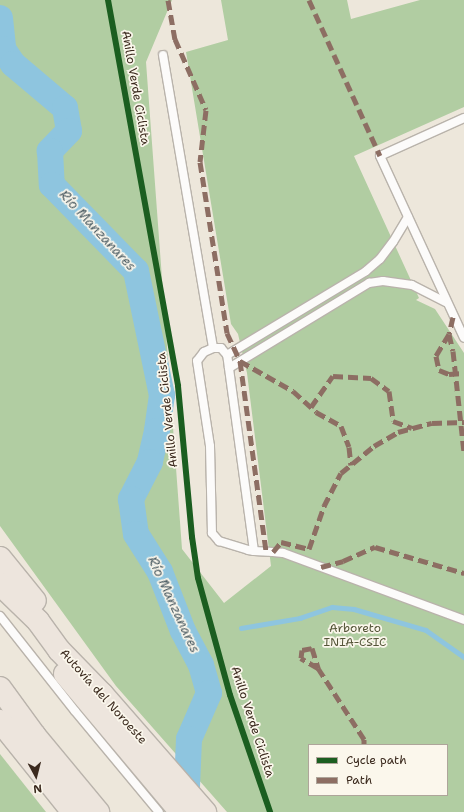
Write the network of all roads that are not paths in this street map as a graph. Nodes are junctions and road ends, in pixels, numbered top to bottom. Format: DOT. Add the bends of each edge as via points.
graph roads {
  1 [pos="163,55"];
  2 [pos="464,118"];
  3 [pos="408,217"];
  4 [pos="446,302"];
  5 [pos="464,339"];
  6 [pos="213,348"];
  7 [pos="227,355"];
  8 [pos="229,368"];
  9 [pos="254,551"];
  10 [pos="0,558"];
  11 [pos="0,584"];
  12 [pos="0,589"];
  13 [pos="0,616"];
  14 [pos="464,620"];
  15 [pos="0,688"];
  16 [pos="89,703"];
  17 [pos="0,721"];
  18 [pos="27,741"];
  19 [pos="73,812"];
  20 [pos="98,812"];
  21 [pos="160,812"];
  22 [pos="181,812"];
  23 [pos="204,812"];
  1 -- 6 [label="lane"];
  2 -- 3 [label="lane" via="380,156"];
  3 -- 4 [label="lane"];
  3 -- 7 [label="lane" via="380,259 366,271"];
  4 -- 5 [label="lane"];
  4 -- 8 [label="lane" via="412,285 383,281 369,283"];
  6 -- 7 [label="lane" via="221,348"];
  6 -- 9 [label="lane" via="204,352 197,361 210,446 211,529 219,541"];
  7 -- 8 [label="lane"];
  8 -- 9 [label="lane"];
  9 -- 14 [label="lane" via="283,553"];
  10 -- 16 [label="highway" via="69,644"];
  11 -- 16 [label="highway, Autovía del Noroeste" via="38,621 60,650"];
  12 -- 16 [label="highway, Autovía del Noroeste"];
  13 -- 16 [label="lane"];
  15 -- 18 [label="highway"];
  16 -- 21 [label="lane"];
  16 -- 22 [label="highway, Autovía del Noroeste"];
  16 -- 23 [label="highway, Autovía del Noroeste"];
  17 -- 18 [label="highway"];
  18 -- 19 [label="highway"];
  18 -- 20 [label="highway"];
}
